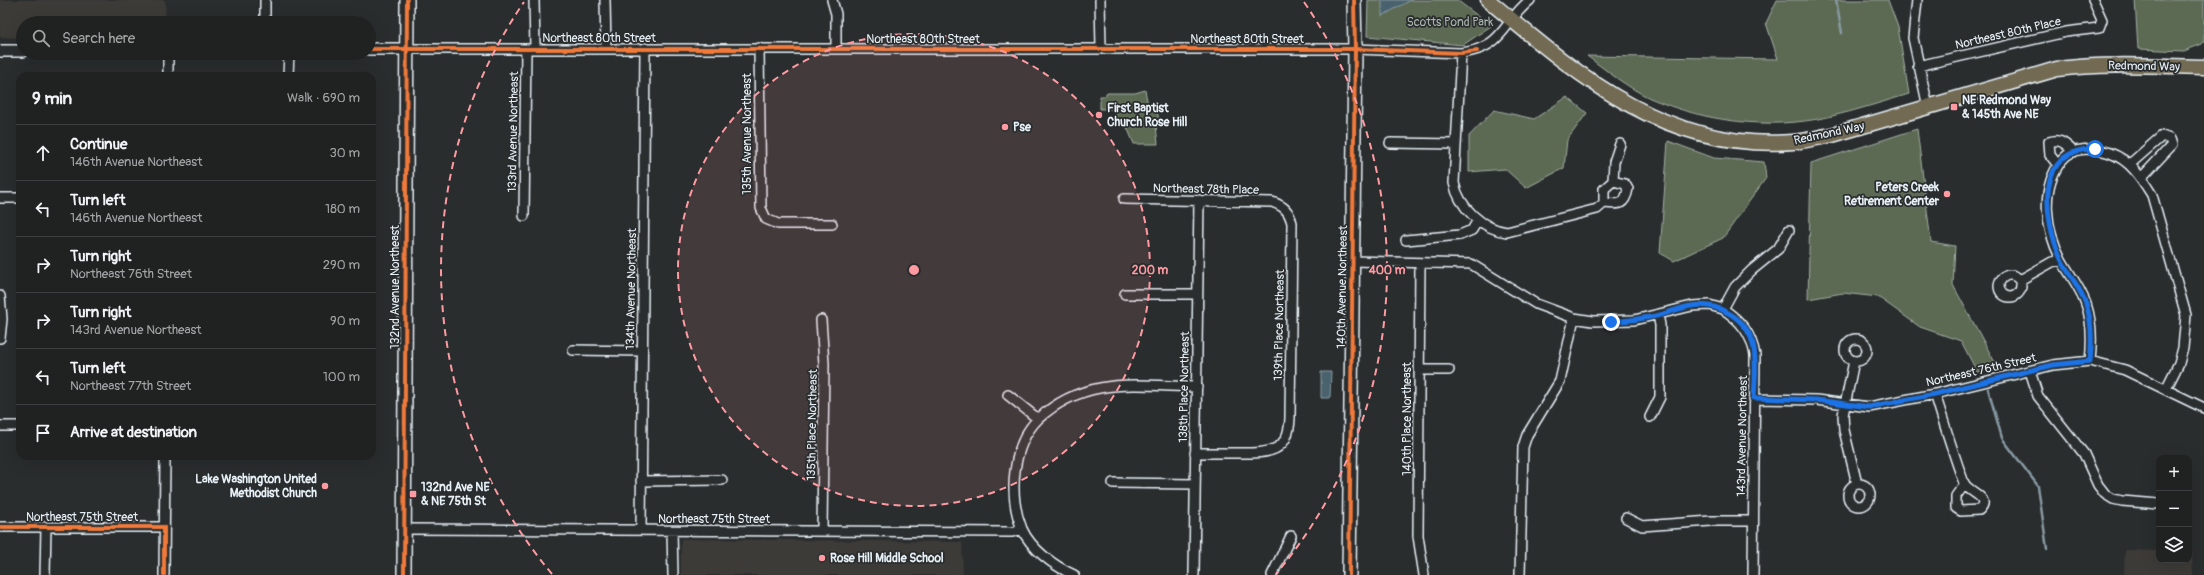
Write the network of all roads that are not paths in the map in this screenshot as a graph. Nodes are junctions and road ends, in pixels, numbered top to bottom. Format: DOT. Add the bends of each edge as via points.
graph roads {
  1 [pos="264,0"];
  2 [pos="407,0"];
  3 [pos="534,0"];
  4 [pos="605,0"];
  5 [pos="832,0"];
  6 [pos="1100,0"];
  7 [pos="1354,0"];
  8 [pos="1488,0"];
  9 [pos="1530,0"];
  10 [pos="1917,0"];
  11 [pos="2093,0"];
  12 [pos="265,16"];
  13 [pos="1512,21"];
  14 [pos="531,48"];
  15 [pos="645,48"];
  16 [pos="759,48"];
  17 [pos="1102,48"];
  18 [pos="376,49"];
  19 [pos="407,49"];
  20 [pos="606,49"];
  21 [pos="836,49"];
  22 [pos="1355,49"];
  23 [pos="0,51"];
  24 [pos="16,51"];
  25 [pos="1461,53"];
  26 [pos="168,60"];
  27 [pos="289,60"];
  28 [pos="2201,64"];
  29 [pos="1918,66"];
  30 [pos="168,72"];
  31 [pos="288,72"];
  32 [pos="1928,107"];
  33 [pos="1390,143"];
  34 [pos="1456,144"];
  35 [pos="1620,144"];
  36 [pos="2074,152"];
  37 [pos="2130,164"];
  38 [pos="2058,165"];
  39 [pos="2142,177"];
  40 [pos="1613,181"];
  41 [pos="0,198"];
  42 [pos="16,198"];
  43 [pos="1124,199"];
  44 [pos="1199,200"];
  45 [pos="1604,203"];
  46 [pos="1285,208"];
  47 [pos="524,216"];
  48 [pos="1478,220"];
  49 [pos="832,224"];
  50 [pos="1789,230"];
  51 [pos="1406,240"];
  52 [pos="2061,260"];
  53 [pos="1353,261"];
  54 [pos="1420,263"];
  55 [pos="2020,280"];
  56 [pos="1125,294"];
  57 [pos="1197,294"];
  58 [pos="0,296"];
  59 [pos="1723,309"];
  60 [pos="1,314"];
  61 [pos="1658,315"];
  62 [pos="1574,318"];
  63 [pos="821,320"];
  64 [pos="0,338"];
  65 [pos="573,350"];
  66 [pos="642,351"];
  67 [pos="1854,361"];
  68 [pos="2090,361"];
  69 [pos="1419,370"];
  70 [pos="1449,370"];
  71 [pos="2030,371"];
  72 [pos="1197,387"];
  73 [pos="2166,389"];
  74 [pos="1935,394"];
  75 [pos="1008,395"];
  76 [pos="1754,398"];
  77 [pos="1844,404"];
  78 [pos="2204,408"];
  79 [pos="1650,417"];
  80 [pos="1038,419"];
  81 [pos="0,426"];
  82 [pos="16,426"];
  83 [pos="1195,452"];
  84 [pos="165,460"];
  85 [pos="722,480"];
  86 [pos="641,481"];
  87 [pos="1113,483"];
  88 [pos="1195,484"];
  89 [pos="1857,484"];
  90 [pos="1964,485"];
  91 [pos="2156,504"];
  92 [pos="1626,518"];
  93 [pos="1753,521"];
  94 [pos="0,527"];
  95 [pos="46,527"];
  96 [pos="164,527"];
  97 [pos="404,529"];
  98 [pos="1022,529"];
  99 [pos="641,530"];
  100 [pos="672,530"];
  101 [pos="822,531"];
  102 [pos="1291,536"];
  103 [pos="45,575"];
  104 [pos="164,575"];
  105 [pos="404,575"];
  106 [pos="673,575"];
  107 [pos="1074,575"];
  108 [pos="1194,575"];
  109 [pos="1272,575"];
  110 [pos="1349,575"];
  111 [pos="1424,575"];
  112 [pos="1520,575"];
  113 [pos="1753,575"];
  1 -- 12 [label="street"];
  2 -- 19 [label="main road, 132nd Avenue Northeast"];
  3 -- 14 [label="street, 133rd Avenue Northeast"];
  4 -- 20 [label="street"];
  5 -- 21 [label="street" via="836,14"];
  6 -- 17 [label="street"];
  7 -- 22 [label="main road, 140th Avenue Northeast"];
  8 -- 13 [label="main road, Redmond Way"];
  9 -- 13 [label="street"];
  10 -- 29 [label="street" via="1913,38"];
  11 -- 29 [label="street, Northeast 80th Place" via="2102,24 2094,30 2066,32"];
  13 -- 25 [label="street, Northeast 80th Street" via="1494,42 1477,51"];
  13 -- 32 [label="main road, Redmond Way" via="1632,108 1668,123 1720,138 1760,143 1794,142 1832,135"];
  14 -- 19 [label="street, Northeast 80th Street"];
  14 -- 20 [label="street, Northeast 80th Street"];
  14 -- 47 [label="street, 133rd Avenue Northeast"];
  15 -- 16 [label="street, Northeast 80th Street"];
  15 -- 20 [label="street, Northeast 80th Street"];
  15 -- 66 [label="street, 134th Avenue Northeast"];
  16 -- 21 [label="street, Northeast 80th Street"];
  16 -- 49 [label="street, 135th Avenue Northeast" via="761,208 766,219 778,224"];
  17 -- 21 [label="street, Northeast 80th Street"];
  17 -- 22 [label="street, Northeast 80th Street"];
  18 -- 19 [label="street, Northeast 80th Street"];
  19 -- 97 [label="main road, 132nd Avenue Northeast"];
  22 -- 25 [label="street, Northeast 80th Street"];
  22 -- 53 [label="main road, 140th Avenue Northeast"];
  23 -- 24 [label="street"];
  25 -- 34 [label="street"];
  26 -- 30 [label="street"];
  27 -- 31 [label="street"];
  28 -- 32 [label="main road, Redmond Way" via="2057,69"];
  29 -- 32 [label="street"];
  33 -- 34 [label="street"];
  34 -- 48 [label="street" via="1454,183 1457,196"];
  35 -- 40 [label="street" via="1614,162"];
  36 -- 37 [label="street" via="2095,149 2118,156"];
  36 -- 38 [label="street" via="2064,157"];
  36 -- 38 [label="street" via="2062,141 2049,142 2050,155"];
  37 -- 39 [label="street"];
  37 -- 39 [label="street" via="2162,136 2170,139 2172,145"];
  38 -- 52 [label="street" via="2053,173 2047,199 2050,230"];
  39 -- 73 [label="street" via="2152,195 2186,315 2179,363"];
  40 -- 45 [label="street" via="1604,189"];
  40 -- 45 [label="street" via="1618,181 1628,189 1626,199 1616,204"];
  41 -- 42 [label="street"];
  43 -- 44 [label="street, Northeast 78th Place"];
  44 -- 46 [label="street, Northeast 78th Place" via="1272,202"];
  44 -- 57 [label="street, 138th Place Northeast"];
  45 -- 48 [label="street" via="1597,209 1507,232 1492,229"];
  46 -- 83 [label="street, 139th Place Northeast" via="1292,223 1290,429 1283,443 1271,452"];
  48 -- 51 [label="street" via="1472,230 1460,236"];
  50 -- 59 [label="street" via="1778,249 1735,287"];
  52 -- 55 [label="street" via="2052,262"];
  52 -- 68 [label="street" via="2086,304 2090,317"];
  53 -- 54 [label="street"];
  53 -- 110 [label="main road, 140th Avenue Northeast"];
  54 -- 62 [label="street" via="1471,264 1536,304"];
  54 -- 69 [label="street, 140th Place Northeast"];
  56 -- 57 [label="street"];
  57 -- 72 [label="street, 138th Place Northeast"];
  58 -- 60 [label="street"];
  59 -- 61 [label="street" via="1709,305 1692,306"];
  59 -- 76 [label="street, 143rd Avenue Northeast" via="1737,319 1752,342 1755,355"];
  60 -- 64 [label="street"];
  61 -- 62 [label="street" via="1611,322"];
  61 -- 79 [label="street" via="1660,398"];
  62 -- 112 [label="street" via="1560,381 1527,435 1523,447"];
  63 -- 101 [label="street, 135th Place Northeast" via="824,364"];
  65 -- 66 [label="street"];
  66 -- 86 [label="street, 134th Avenue Northeast"];
  67 -- 77 [label="street"];
  68 -- 71 [label="street, Northeast 76th Street" via="2067,362"];
  68 -- 73 [label="street, Northeast 76th Street" via="2125,370"];
  69 -- 70 [label="street"];
  69 -- 111 [label="street, 140th Place Northeast" via="1418,536"];
  71 -- 74 [label="street, Northeast 76th Street"];
  71 -- 91 [label="street" via="2038,396 2084,454 2098,485 2105,494 2122,501"];
  72 -- 80 [label="street" via="1097,387 1080,392 1048,410"];
  72 -- 83 [label="street, 138th Place Northeast"];
  73 -- 78 [label="street, Northeast 76th Street"];
  74 -- 77 [label="street, Northeast 76th Street" via="1869,407"];
  74 -- 90 [label="street"];
  75 -- 80 [label="street"];
  76 -- 77 [label="street, Northeast 76th Street" via="1816,400"];
  76 -- 93 [label="street, 143rd Avenue Northeast"];
  77 -- 89 [label="street" via="1844,430"];
  80 -- 98 [label="street" via="1030,427 1025,439 1014,477 1014,494"];
  81 -- 82 [label="street"];
  83 -- 88 [label="street, 138th Place Northeast"];
  84 -- 96 [label="street"];
  85 -- 86 [label="street"];
  86 -- 99 [label="street, 134th Avenue Northeast"];
  87 -- 88 [label="street"];
  88 -- 108 [label="street, 138th Place Northeast"];
  92 -- 93 [label="street" via="1642,526"];
  93 -- 113 [label="street, 143rd Avenue Northeast"];
  94 -- 95 [label="street, Northeast 75th Street"];
  95 -- 96 [label="street, Northeast 75th Street"];
  95 -- 103 [label="street"];
  96 -- 104 [label="street"];
  97 -- 99 [label="street, Northeast 75th Street"];
  97 -- 105 [label="main road, 132nd Avenue Northeast"];
  98 -- 101 [label="street, Northeast 75th Street" via="1012,532"];
  98 -- 107 [label="street" via="1050,562"];
  99 -- 100 [label="street, Northeast 75th Street"];
  100 -- 101 [label="street, Northeast 75th Street"];
  100 -- 106 [label="street"];
  102 -- 109 [label="street"];
}
